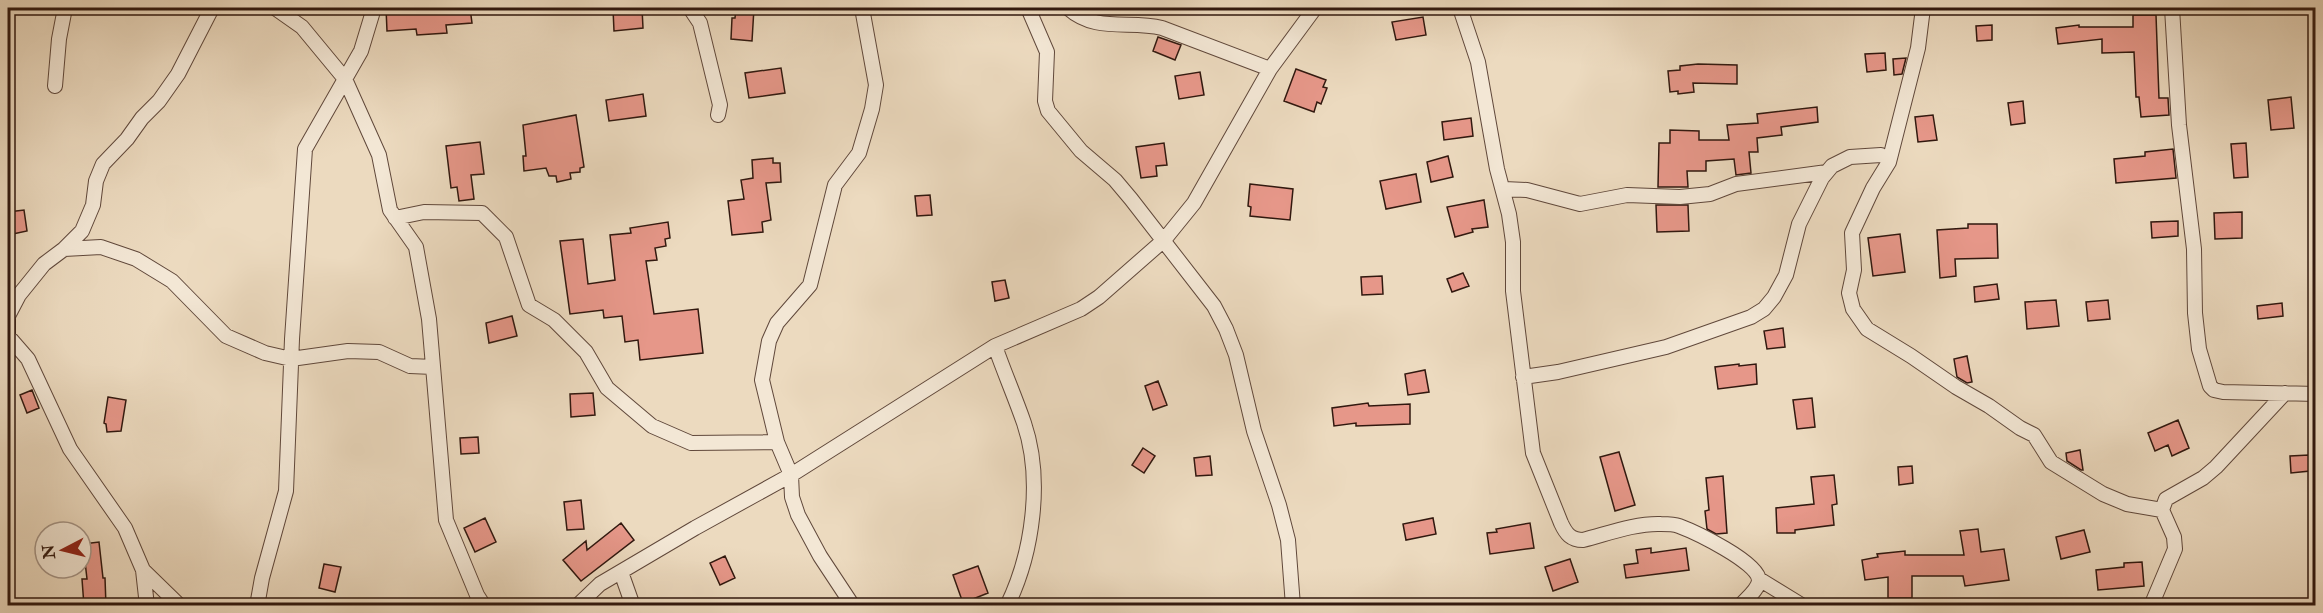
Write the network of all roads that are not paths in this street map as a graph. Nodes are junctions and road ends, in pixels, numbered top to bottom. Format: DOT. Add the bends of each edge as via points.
graph roads {
  1 [pos="65,8"];
  2 [pos="212,8"];
  3 [pos="275,8"];
  4 [pos="374,8"];
  5 [pos="690,8"];
  6 [pos="862,8"];
  7 [pos="1028,8"];
  8 [pos="1068,8"];
  9 [pos="1315,8"];
  10 [pos="1460,8"];
  11 [pos="1923,8"];
  12 [pos="2172,8"];
  13 [pos="1270,69"];
  14 [pos="345,79"];
  15 [pos="55,86"];
  16 [pos="718,115"];
  17 [pos="1881,155"];
  18 [pos="1827,172"];
  19 [pos="1504,189"];
  20 [pos="395,218"];
  21 [pos="1164,240"];
  22 [pos="64,249"];
  23 [pos="8,336"];
  24 [pos="995,346"];
  25 [pos="291,359"];
  26 [pos="433,367"];
  27 [pos="1523,377"];
  28 [pos="2285,393"];
  29 [pos="2316,394"];
  30 [pos="777,442"];
  31 [pos="791,475"];
  32 [pos="2162,510"];
  33 [pos="143,570"];
  34 [pos="621,572"];
  35 [pos="1759,579"];
  36 [pos="850,603"];
  37 [pos="147,606"];
  38 [pos="180,606"];
  39 [pos="257,606"];
  40 [pos="484,606"];
  41 [pos="577,606"];
  42 [pos="633,606"];
  43 [pos="1007,606"];
  44 [pos="1293,606"];
  45 [pos="1740,606"];
  46 [pos="1803,606"];
  47 [pos="2151,606"];
  1 -- 15 [label="street" via="58,39"];
  2 -- 22 [label="street" via="178,74 103,164 93,205 81,231"];
  3 -- 14 [label="street" via="302,27"];
  4 -- 14 [label="street" via="361,51"];
  5 -- 16 [label="street" via="700,23 720,105"];
  6 -- 30 [label="street" via="876,86 872,109 859,153 835,185 810,285 777,324 769,340 762,380"];
  7 -- 21 [label="street" via="1047,52 1044,101 1048,111 1081,151 1115,180"];
  8 -- 13 [label="street" via="1097,23 1162,28"];
  9 -- 13 [label="street"];
  10 -- 19 [label="street" via="1478,62"];
  11 -- 32 [label="street" via="1918,48 1889,162 1852,233 1852,309 1867,329 2034,435 2051,462 2103,494 2127,504"];
  12 -- 28 [label="street" via="2194,249 2195,313 2204,372 2214,390"];
  13 -- 21 [label="street" via="1208,181"];
  14 -- 20 [label="street" via="379,155"];
  14 -- 25 [label="street" via="305,149"];
  17 -- 18 [label="street" via="1850,157"];
  18 -- 19 [label="street" via="1736,184 1710,194 1627,195 1580,204 1527,190"];
  18 -- 27 [label="street" via="1799,224 1786,275 1764,309 1666,348"];
  19 -- 27 [label="street" via="1511,226 1513,291"];
  20 -- 26 [label="street" via="416,247"];
  20 -- 30 [label="street" via="424,212 482,213 506,237 529,305 554,320 586,352 607,388 652,426 691,443"];
  21 -- 24 [label="street" via="1080,309"];
  21 -- 44 [label="street" via="1214,306 1236,355 1254,431 1288,540"];
  22 -- 23 [label="street" via="44,264 20,295 8,316"];
  22 -- 25 [label="street" via="101,247 136,259 172,281 226,336 265,353"];
  23 -- 33 [label="street" via="28,358 70,449 125,528"];
  24 -- 31 [label="street"];
  24 -- 43 [label="street" via="1024,424 1035,489 1027,547"];
  25 -- 26 [label="street" via="348,351 379,352 410,366"];
  25 -- 39 [label="street" via="286,491"];
  26 -- 40 [label="street" via="446,520"];
  27 -- 35 [label="street" via="1533,453 1566,533 1574,540 1635,527 1677,525 1744,560"];
  28 -- 29 [label="street"];
  28 -- 32 [label="street" via="2216,467 2166,499"];
  30 -- 31 [label="street"];
  31 -- 34 [label="street"];
  31 -- 36 [label="street" via="792,497 805,530"];
  32 -- 47 [label="street" via="2175,549"];
  33 -- 37 [label="street"];
  33 -- 38 [label="street"];
  34 -- 41 [label="street" via="600,584"];
  34 -- 42 [label="street"];
  35 -- 45 [label="street" via="1756,589"];
  35 -- 46 [label="street"];
}
